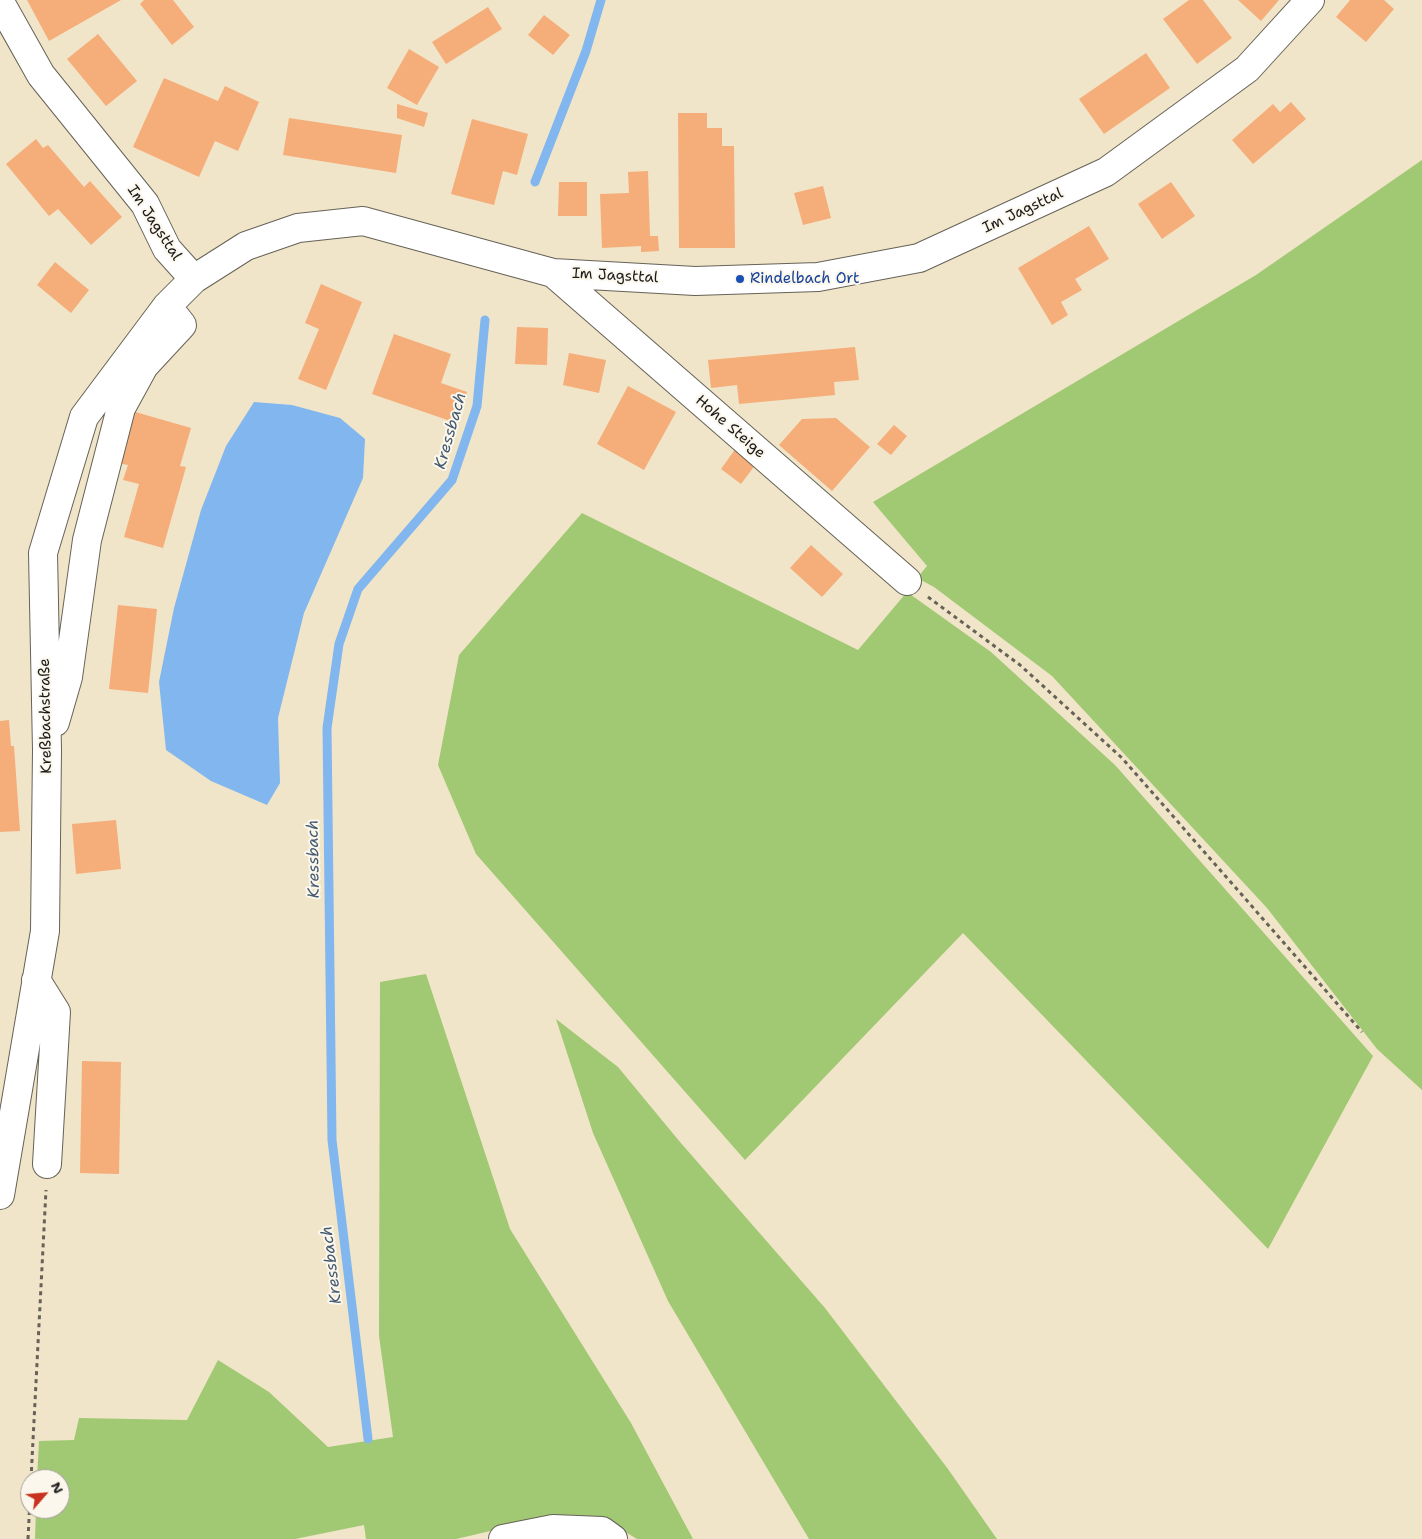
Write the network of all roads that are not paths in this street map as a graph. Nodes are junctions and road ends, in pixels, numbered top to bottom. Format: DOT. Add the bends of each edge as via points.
graph roads {
  1 [pos="1310,0"];
  2 [pos="0,2"];
  3 [pos="553,273"];
  4 [pos="194,279"];
  5 [pos="167,306"];
  6 [pos="907,582"];
  7 [pos="47,750"];
  8 [pos="36,980"];
  9 [pos="47,1164"];
  10 [pos="0,1195"];
  11 [pos="503,1539"];
  12 [pos="613,1539"];
  1 -- 3 [label="street, Im Jagsttal" via="1247,69 1106,172 919,258 818,276 696,281"];
  2 -- 4 [label="street, Im Jagsttal" via="41,75 145,204 168,249"];
  3 -- 4 [label="street, Im Jagsttal" via="363,222 298,228 246,246"];
  3 -- 6 [label="street, Hohe Steige"];
  4 -- 5 [label="street, Kreßbachstraße"];
  5 -- 7 [label="street, Kreßbachstraße" via="84,417 43,553"];
  5 -- 7 [label="street" via="182,326 144,366 121,408 87,540 68,677"];
  7 -- 8 [label="street, Kreßbachstraße" via="44,931"];
  8 -- 9 [label="street" via="56,1012"];
  8 -- 10 [label="street, Kreßbachstraße"];
  11 -- 12 [label="street" via="554,1529 602,1531"];
}
